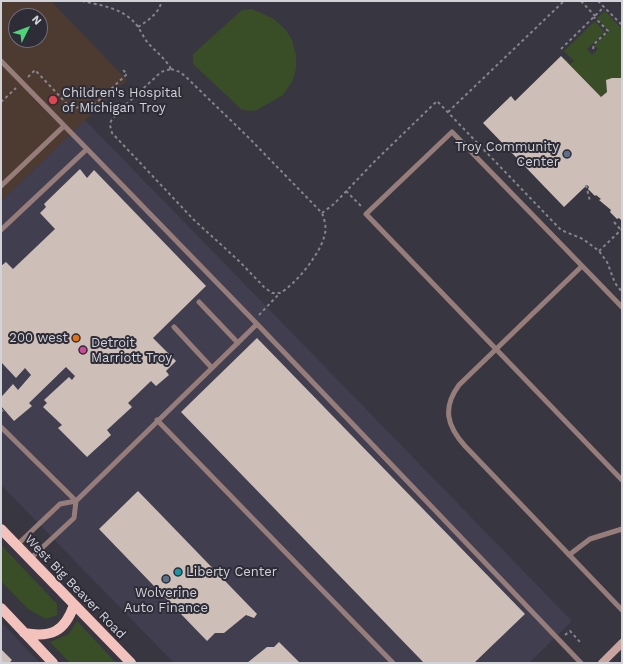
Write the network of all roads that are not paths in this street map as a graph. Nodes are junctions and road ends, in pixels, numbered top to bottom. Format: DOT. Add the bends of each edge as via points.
graph roads {
  1 [pos="1,61"];
  2 [pos="64,126"];
  3 [pos="86,149"];
  4 [pos="1,186"];
  5 [pos="1,230"];
  6 [pos="582,266"];
  7 [pos="199,302"];
  8 [pos="622,307"];
  9 [pos="255,323"];
  10 [pos="174,327"];
  11 [pos="238,343"];
  12 [pos="496,349"];
  13 [pos="212,368"];
  14 [pos="158,420"];
  15 [pos="1,427"];
  16 [pos="622,480"];
  17 [pos="76,501"];
  18 [pos="1,529"];
  19 [pos="622,529"];
  20 [pos="17,545"];
  21 [pos="569,555"];
  22 [pos="30,559"];
  23 [pos="74,605"];
  24 [pos="1,608"];
  25 [pos="622,610"];
  26 [pos="24,633"];
  27 [pos="622,643"];
  28 [pos="53,663"];
  29 [pos="131,663"];
  30 [pos="393,663"];
  31 [pos="581,663"];
  32 [pos="602,663"];
  1 -- 2 [label="lane"];
  2 -- 3 [label="lane"];
  2 -- 4 [label="lane"];
  3 -- 5 [label="lane"];
  3 -- 9 [label="lane"];
  6 -- 8 [label="lane"];
  6 -- 12 [label="lane"];
  6 -- 12 [label="lane" via="452,132 366,214"];
  7 -- 11 [label="lane"];
  9 -- 11 [label="lane"];
  9 -- 31 [label="lane"];
  10 -- 13 [label="lane"];
  11 -- 13 [label="lane"];
  12 -- 16 [label="lane"];
  12 -- 21 [label="lane" via="456,390 449,409 452,430"];
  13 -- 14 [label="lane"];
  14 -- 17 [label="lane"];
  14 -- 30 [label="lane"];
  15 -- 17 [label="lane"];
  17 -- 20 [label="lane" via="60,504"];
  17 -- 22 [label="lane" via="74,518"];
  18 -- 20 [label="main road, West Big Beaver Road"];
  19 -- 21 [label="lane" via="590,538"];
  20 -- 22 [label="main road, West Big Beaver Road"];
  21 -- 25 [label="lane"];
  22 -- 23 [label="main road, West Big Beaver Road"];
  23 -- 26 [label="main road" via="67,622 56,631 38,636"];
  23 -- 29 [label="main road, West Big Beaver Road"];
  24 -- 26 [label="main road"];
  26 -- 28 [label="main road"];
  27 -- 32 [label="main road"];
}
